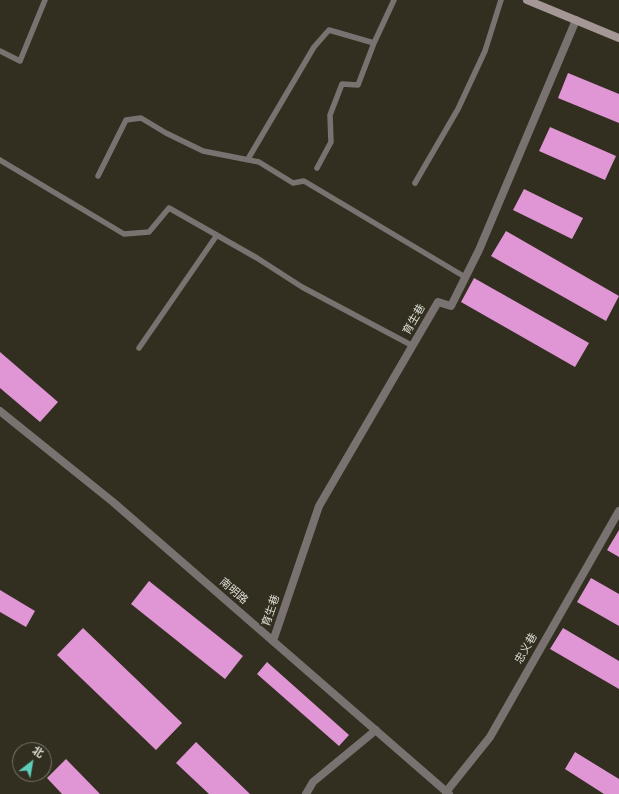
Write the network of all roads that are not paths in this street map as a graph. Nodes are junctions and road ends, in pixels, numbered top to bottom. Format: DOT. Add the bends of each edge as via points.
graph roads {
  1 [pos="45,0"];
  2 [pos="394,0"];
  3 [pos="502,0"];
  4 [pos="527,0"];
  5 [pos="576,20"];
  6 [pos="619,38"];
  7 [pos="374,43"];
  8 [pos="0,51"];
  9 [pos="248,159"];
  10 [pos="0,160"];
  11 [pos="317,168"];
  12 [pos="98,176"];
  13 [pos="415,183"];
  14 [pos="216,235"];
  15 [pos="465,278"];
  16 [pos="412,346"];
  17 [pos="139,348"];
  18 [pos="0,411"];
  19 [pos="619,511"];
  20 [pos="273,641"];
  21 [pos="376,730"];
  22 [pos="448,793"];
  23 [pos="306,794"];
  1 -- 8 [label="lane" via="20,61"];
  2 -- 7 [label="lane"];
  3 -- 13 [label="lane" via="484,51 458,109"];
  4 -- 5 [label="main road"];
  5 -- 6 [label="main road"];
  5 -- 15 [label="street, 育生巷"];
  7 -- 9 [label="lane" via="329,30 314,47"];
  7 -- 11 [label="lane" via="358,85 342,84 330,115 331,142"];
  9 -- 12 [label="lane" via="203,150 141,118 126,120"];
  9 -- 15 [label="lane" via="259,162 293,183 304,181"];
  10 -- 14 [label="lane" via="124,234 149,232 169,208"];
  14 -- 16 [label="lane" via="302,287"];
  14 -- 17 [label="lane"];
  15 -- 16 [label="street, 育生巷" via="451,306 438,302"];
  16 -- 20 [label="street, 育生巷" via="319,506"];
  18 -- 20 [label="street, 南明路" via="113,502"];
  19 -- 22 [label="street, 忠义巷" via="490,737"];
  20 -- 21 [label="street, 南明路"];
  21 -- 22 [label="street, 南明路"];
  21 -- 23 [label="street" via="314,782"];
}
